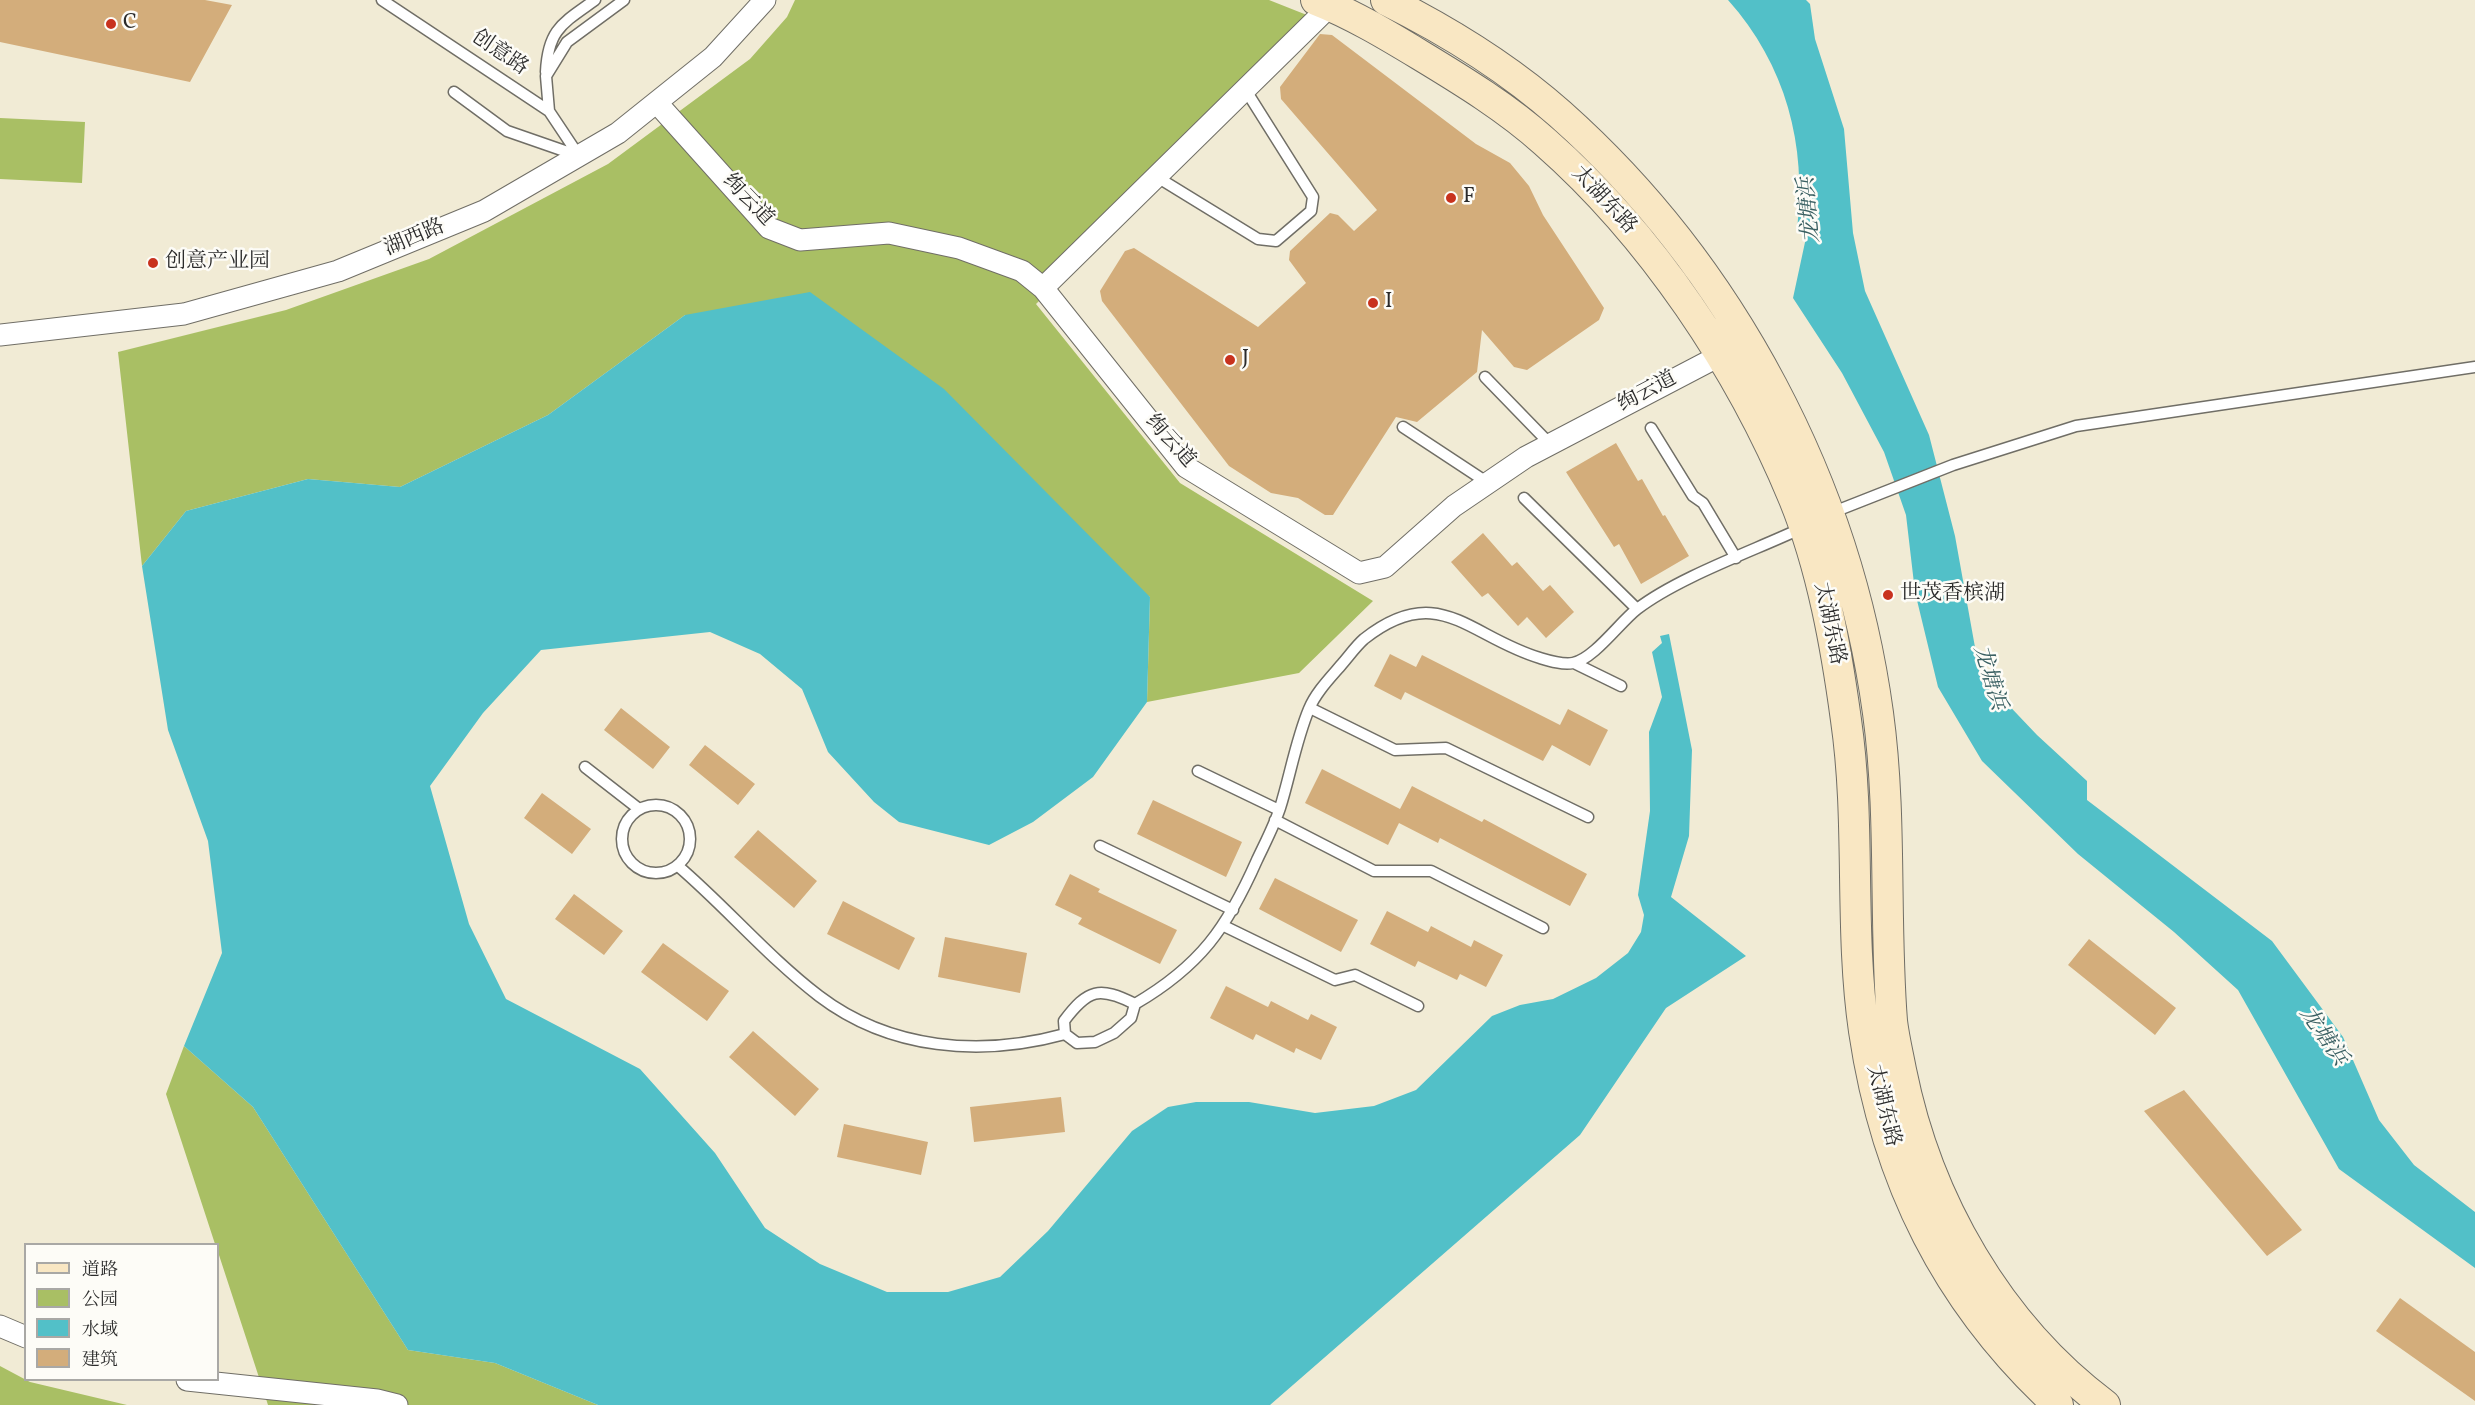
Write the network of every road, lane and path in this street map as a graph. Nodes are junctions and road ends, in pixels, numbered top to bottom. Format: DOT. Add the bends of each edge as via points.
graph roads {
  1 [pos="382,0"];
  2 [pos="595,0"];
  3 [pos="624,0"];
  4 [pos="765,0"];
  5 [pos="1386,0"];
  6 [pos="1323,3"];
  7 [pos="546,76"];
  8 [pos="1245,89"];
  9 [pos="454,92"];
  10 [pos="657,103"];
  11 [pos="549,111"];
  12 [pos="579,156"];
  13 [pos="1157,177"];
  14 [pos="1043,288"];
  15 [pos="0,335"];
  16 [pos="1719,356"];
  17 [pos="2475,367"];
  18 [pos="1485,377"];
  19 [pos="1403,427"];
  20 [pos="1651,428"];
  21 [pos="1550,444"];
  22 [pos="1488,483"];
  23 [pos="1524,498"];
  24 [pos="1831,513"];
  25 [pos="1803,528"];
  26 [pos="1736,558"];
  27 [pos="1637,609"];
  28 [pos="1574,663"];
  29 [pos="1621,686"];
  30 [pos="1310,708"];
  31 [pos="585,767"];
  32 [pos="1198,771"];
  33 [pos="639,809"];
  34 [pos="1277,815"];
  35 [pos="1588,817"];
  36 [pos="1100,846"];
  37 [pos="678,866"];
  38 [pos="1233,910"];
  39 [pos="1224,926"];
  40 [pos="1543,928"];
  41 [pos="1135,1004"];
  42 [pos="1419,1006"];
  43 [pos="1065,1034"];
  44 [pos="0,1326"];
  45 [pos="24,1336"];
  46 [pos="196,1381"];
  47 [pos="397,1405"];
  48 [pos="2058,1405"];
  49 [pos="2105,1405"];
  1 -- 11 [label="lane, 创意路"];
  2 -- 7 [label="lane" via="558,27 547,52"];
  3 -- 7 [label="lane" via="567,42"];
  4 -- 10 [label="street, 湖西路" via="713,57"];
  5 -- 24 [label="main road, 太湖东路" via="1488,58 1560,113 1621,174 1671,232 1734,318 1789,419"];
  6 -- 8 [label="street"];
  6 -- 16 [label="main road, 太湖东路" via="1469,85 1543,140 1599,194 1647,249"];
  7 -- 11 [label="lane"];
  8 -- 13 [label="street"];
  8 -- 13 [label="lane" via="1313,197 1311,211 1276,241 1258,239"];
  9 -- 12 [label="lane" via="507,131"];
  10 -- 12 [label="street, 湖西路"];
  10 -- 14 [label="street, 绚云道" via="769,228 800,240 889,233 959,248 1022,271"];
  11 -- 12 [label="lane, 创意路"];
  12 -- 15 [label="street, 湖西路" via="484,211 338,272 184,314"];
  13 -- 14 [label="street"];
  14 -- 22 [label="street, 绚云道" via="1186,467 1359,573 1385,567 1454,506"];
  16 -- 21 [label="street, 绚云道"];
  16 -- 25 [label="main road, 太湖东路" via="1760,427 1795,501"];
  17 -- 24 [label="lane" via="2076,426 1953,465"];
  18 -- 21 [label="lane"];
  19 -- 22 [label="lane"];
  20 -- 26 [label="lane"];
  21 -- 22 [label="street, 绚云道"];
  23 -- 27 [label="lane"];
  24 -- 49 [label="main road, 太湖东路" via="1864,633 1879,714 1893,1026 1909,1109 1933,1178 1984,1276 2051,1358"];
  25 -- 26 [label="lane"];
  25 -- 48 [label="main road, 太湖东路" via="1817,570 1847,722 1864,1029 1885,1131 1933,1248 1990,1335"];
  26 -- 27 [label="lane" via="1676,585"];
  27 -- 28 [label="lane" via="1601,644"];
  28 -- 29 [label="lane"];
  28 -- 30 [label="lane" via="1530,655 1447,615 1412,613 1363,640"];
  30 -- 34 [label="lane"];
  30 -- 35 [label="lane" via="1395,750 1446,748"];
  31 -- 33 [label="lane"];
  32 -- 34 [label="lane"];
  33 -- 37 [label="lane" via="664,806 685,820 690,845"];
  33 -- 37 [label="lane" via="623,829 627,857 637,868 650,873 665,873"];
  34 -- 38 [label="lane"];
  34 -- 40 [label="lane" via="1374,871 1431,871"];
  36 -- 38 [label="lane"];
  37 -- 43 [label="lane" via="819,996 854,1019 907,1038 957,1047 1031,1044"];
  38 -- 39 [label="lane"];
  39 -- 41 [label="lane" via="1198,958 1168,985"];
  39 -- 42 [label="lane" via="1335,981 1355,975"];
  41 -- 43 [label="lane" via="1131,1018 1114,1033 1095,1042 1077,1043"];
  41 -- 43 [label="lane" via="1115,994 1087,995 1064,1021"];
  44 -- 45 [label="street"];
  46 -- 47 [label="street"];
}
